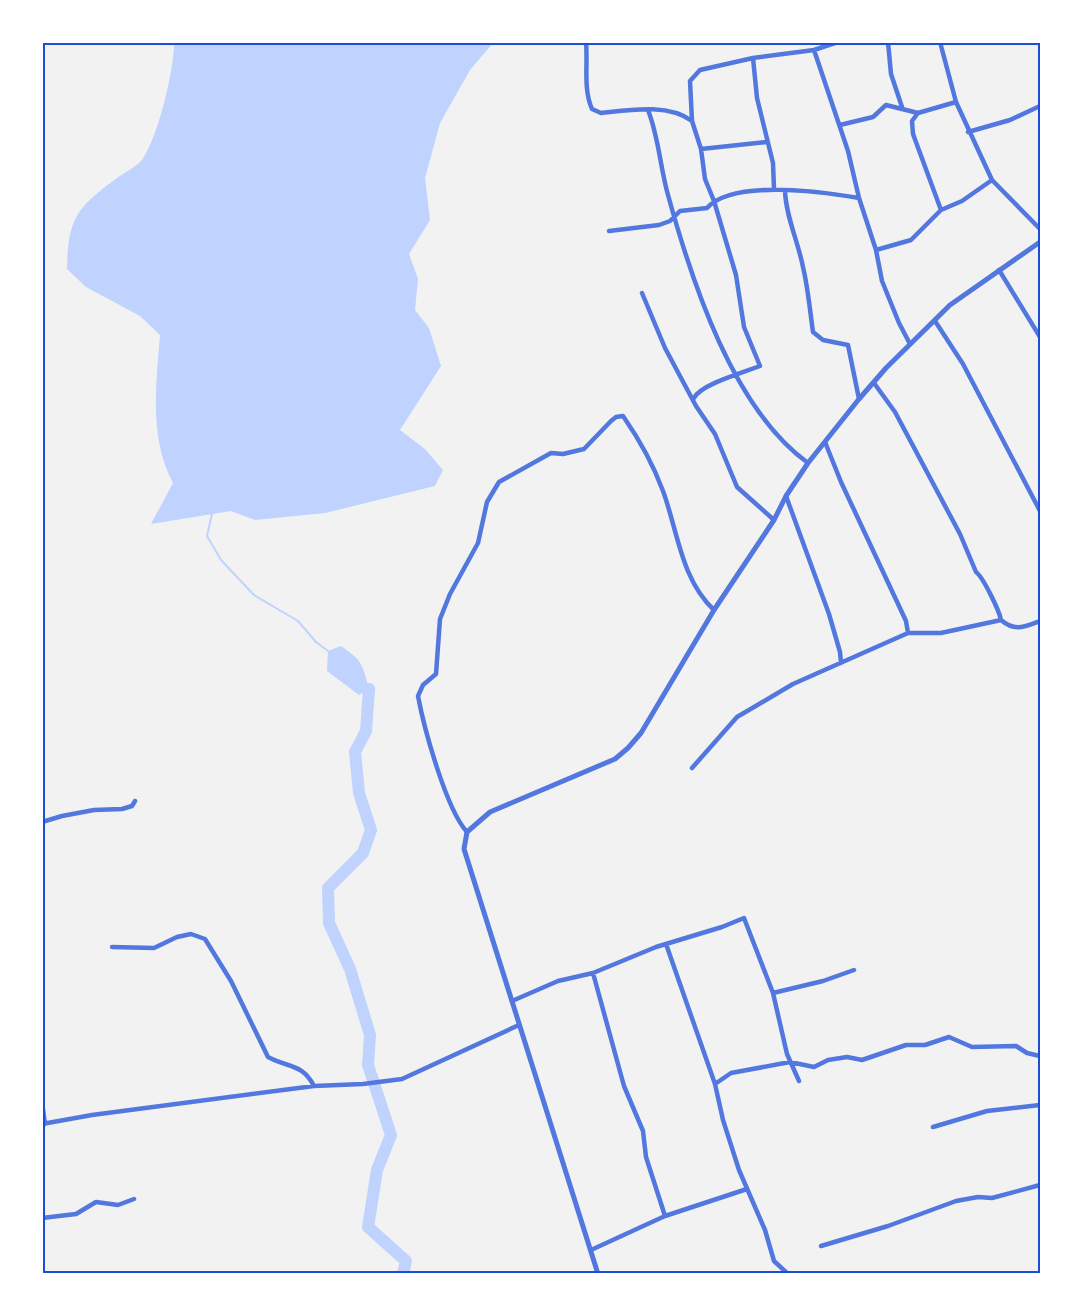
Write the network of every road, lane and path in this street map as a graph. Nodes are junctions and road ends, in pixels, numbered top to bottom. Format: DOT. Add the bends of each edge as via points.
graph roads {
  1 [pos="586,42"];
  2 [pos="838,42"];
  3 [pos="888,42"];
  4 [pos="940,42"];
  5 [pos="814,50"];
  6 [pos="753,58"];
  7 [pos="956,102"];
  8 [pos="1040,106"];
  9 [pos="902,107"];
  10 [pos="648,110"];
  11 [pos="918,112"];
  12 [pos="692,121"];
  13 [pos="840,125"];
  14 [pos="968,132"];
  15 [pos="767,142"];
  16 [pos="701,149"];
  17 [pos="992,180"];
  18 [pos="774,189"];
  19 [pos="784,192"];
  20 [pos="859,198"];
  21 [pos="714,201"];
  22 [pos="941,210"];
  23 [pos="675,215"];
  24 [pos="1040,229"];
  25 [pos="609,231"];
  26 [pos="1040,242"];
  27 [pos="876,250"];
  28 [pos="999,270"];
  29 [pos="642,294"];
  30 [pos="935,321"];
  31 [pos="1040,337"];
  32 [pos="910,344"];
  33 [pos="734,376"];
  34 [pos="874,383"];
  35 [pos="694,398"];
  36 [pos="859,399"];
  37 [pos="825,442"];
  38 [pos="808,463"];
  39 [pos="786,496"];
  40 [pos="1040,512"];
  41 [pos="774,520"];
  42 [pos="714,610"];
  43 [pos="1001,620"];
  44 [pos="1040,621"];
  45 [pos="908,633"];
  46 [pos="841,663"];
  47 [pos="692,768"];
  48 [pos="135,801"];
  49 [pos="42,822"];
  50 [pos="467,832"];
  51 [pos="666,944"];
  52 [pos="112,947"];
  53 [pos="854,970"];
  54 [pos="593,973"];
  55 [pos="773,993"];
  56 [pos="512,1001"];
  57 [pos="519,1025"];
  58 [pos="1040,1056"];
  59 [pos="790,1062"];
  60 [pos="799,1081"];
  61 [pos="715,1084"];
  62 [pos="314,1086"];
  63 [pos="42,1102"];
  64 [pos="1040,1105"];
  65 [pos="44,1124"];
  66 [pos="933,1127"];
  67 [pos="1040,1184"];
  68 [pos="747,1189"];
  69 [pos="134,1199"];
  70 [pos="665,1216"];
  71 [pos="42,1218"];
  72 [pos="821,1246"];
  73 [pos="591,1250"];
  74 [pos="598,1274"];
  75 [pos="788,1274"];
  1 -- 10 [label="street" via="592,109 601,113"];
  2 -- 5 [label="street"];
  3 -- 9 [label="street" via="891,74"];
  4 -- 7 [label="street"];
  5 -- 6 [label="street"];
  5 -- 13 [label="street"];
  6 -- 12 [label="street" via="700,70 694,76 690,81"];
  6 -- 15 [label="street" via="757,98"];
  7 -- 11 [label="street"];
  7 -- 14 [label="street"];
  8 -- 14 [label="street" via="1010,120"];
  9 -- 11 [label="street"];
  9 -- 13 [label="street" via="886,105 873,117"];
  10 -- 12 [label="street" via="682,113"];
  10 -- 23 [label="street" via="656,132 667,195"];
  11 -- 22 [label="street" via="912,120 913,134"];
  12 -- 16 [label="street"];
  13 -- 20 [label="street"];
  14 -- 17 [label="street"];
  15 -- 16 [label="street"];
  15 -- 18 [label="street"];
  16 -- 21 [label="street" via="704,179"];
  17 -- 22 [label="street" via="962,201"];
  17 -- 24 [label="street"];
  18 -- 19 [label="street"];
  18 -- 21 [label="street" via="734,194"];
  19 -- 20 [label="street"];
  19 -- 36 [label="street" via="786,210 804,268 813,332 823,340 848,345"];
  20 -- 27 [label="street"];
  21 -- 23 [label="street" via="707,208 680,211"];
  21 -- 33 [label="street" via="736,275 744,327 760,366"];
  22 -- 27 [label="street" via="911,240"];
  23 -- 25 [label="street" via="659,225"];
  23 -- 33 [label="street" via="689,264"];
  26 -- 28 [label="street"];
  27 -- 32 [label="street" via="882,281"];
  28 -- 30 [label="street" via="950,305"];
  28 -- 31 [label="street"];
  29 -- 35 [label="street" via="665,348"];
  30 -- 32 [label="street"];
  30 -- 40 [label="street" via="963,364"];
  32 -- 34 [label="street"];
  33 -- 35 [label="street" via="709,386"];
  33 -- 38 [label="street" via="782,443"];
  34 -- 36 [label="street"];
  34 -- 43 [label="street" via="896,412 960,534 976,572 1000,610"];
  35 -- 41 [label="street" via="715,434 737,488"];
  36 -- 37 [label="street"];
  37 -- 38 [label="street"];
  37 -- 45 [label="street" via="906,621"];
  38 -- 39 [label="street"];
  39 -- 41 [label="street"];
  39 -- 46 [label="street" via="829,614"];
  41 -- 42 [label="street"];
  42 -- 50 [label="street" via="641,733 628,748 615,759 490,812"];
  42 -- 50 [label="street" via="702,599 693,583 676,541 663,492 649,460 623,416 611,421 584,449 551,453 499,482 487,502 478,543 440,619 436,674 423,685 418,696 447,796 459,824"];
  43 -- 44 [label="street" via="1013,628 1023,628"];
  43 -- 45 [label="street" via="941,633"];
  45 -- 46 [label="street"];
  46 -- 47 [label="street" via="794,684 737,717"];
  48 -- 49 [label="street" via="132,806 122,809 94,810"];
  50 -- 56 [label="street" via="464,849"];
  51 -- 54 [label="street"];
  51 -- 55 [label="street" via="744,918"];
  51 -- 61 [label="street"];
  52 -- 62 [label="street" via="154,948 191,934 205,939 231,981 268,1057 308,1073"];
  53 -- 55 [label="street"];
  54 -- 56 [label="street" via="558,981"];
  54 -- 70 [label="street" via="624,1086 643,1131 646,1157"];
  55 -- 59 [label="street"];
  56 -- 57 [label="street"];
  57 -- 62 [label="street" via="402,1079"];
  57 -- 73 [label="street"];
  58 -- 59 [label="street" via="1016,1046 972,1047 949,1037 862,1060 837,1058 814,1067"];
  59 -- 60 [label="street"];
  59 -- 61 [label="street" via="731,1073"];
  61 -- 68 [label="street" via="730,1144"];
  62 -- 65 [label="street"];
  63 -- 65 [label="street"];
  64 -- 66 [label="street" via="987,1111"];
  67 -- 72 [label="street" via="992,1198 978,1196 956,1201"];
  68 -- 70 [label="street"];
  68 -- 75 [label="street" via="774,1261"];
  69 -- 71 [label="street" via="118,1206 96,1202 76,1214"];
  70 -- 73 [label="street"];
  73 -- 74 [label="street"];
}
